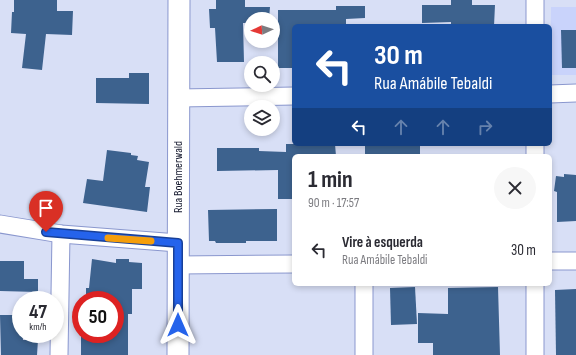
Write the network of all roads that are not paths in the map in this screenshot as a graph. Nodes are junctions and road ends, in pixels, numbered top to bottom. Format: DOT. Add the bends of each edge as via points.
graph roads {
  1 [pos="179,0"];
  2 [pos="534,0"];
  3 [pos="535,24"];
  4 [pos="576,93"];
  5 [pos="552,94"];
  6 [pos="292,96"];
  7 [pos="178,98"];
  8 [pos="0,224"];
  9 [pos="61,234"];
  10 [pos="178,243"];
  11 [pos="552,261"];
  12 [pos="576,261"];
  13 [pos="292,264"];
  14 [pos="178,265"];
  15 [pos="364,286"];
  16 [pos="535,286"];
  17 [pos="59,355"];
  18 [pos="178,355"];
  19 [pos="364,355"];
  20 [pos="535,355"];
  1 -- 7 [label="main road, Rua Boehmerwald"];
  2 -- 3 [label="street"];
  4 -- 5 [label="street"];
  6 -- 7 [label="street"];
  7 -- 10 [label="main road, Rua Boehmerwald"];
  8 -- 9 [label="street"];
  9 -- 10 [label="street"];
  9 -- 17 [label="street"];
  10 -- 14 [label="main road, Rua Boehmerwald"];
  11 -- 12 [label="street"];
  13 -- 14 [label="street"];
  14 -- 18 [label="main road, Rua Boehmerwald"];
  15 -- 19 [label="street"];
  16 -- 20 [label="street"];
}
